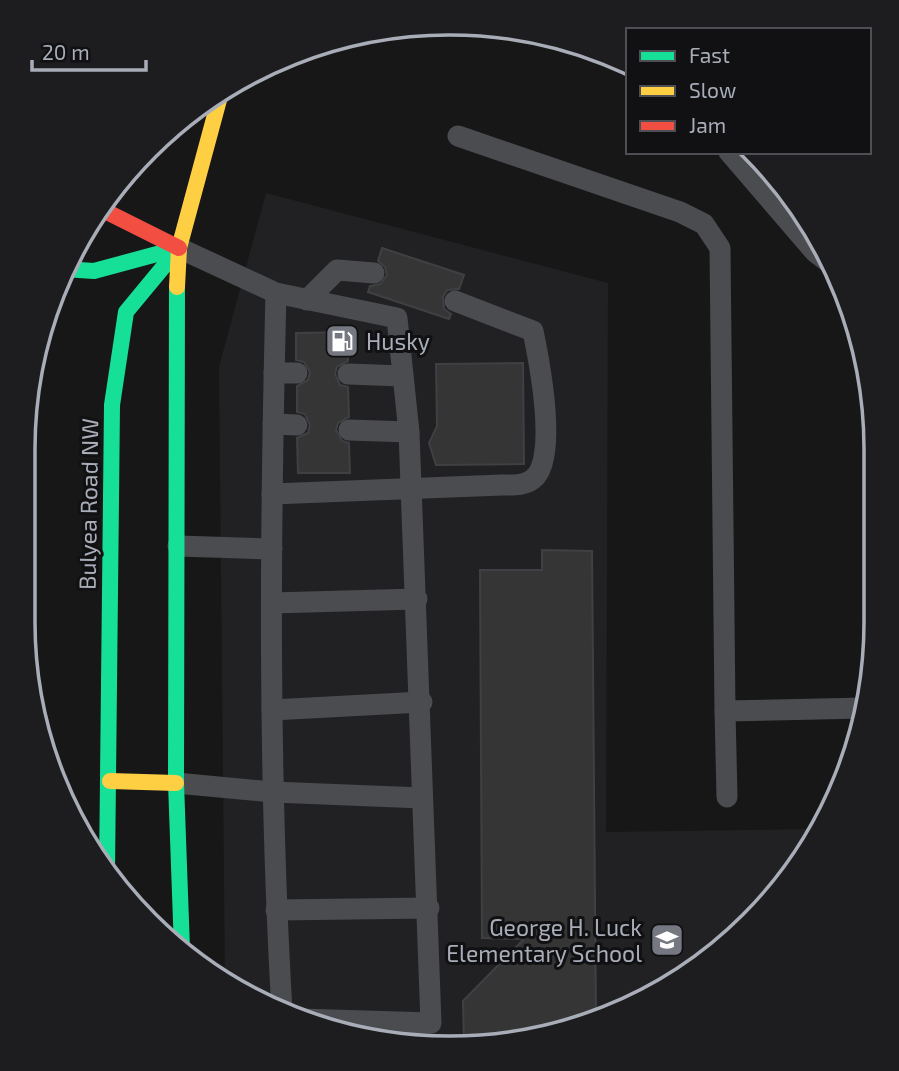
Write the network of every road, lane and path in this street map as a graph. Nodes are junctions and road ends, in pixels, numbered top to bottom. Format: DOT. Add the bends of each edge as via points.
graph roads {
  1 [pos="217,106"];
  2 [pos="458,136"];
  3 [pos="731,154"];
  4 [pos="109,213"];
  5 [pos="178,248"];
  6 [pos="812,250"];
  7 [pos="77,269"];
  8 [pos="374,273"];
  9 [pos="276,293"];
  10 [pos="307,300"];
  11 [pos="455,302"];
  12 [pos="274,373"];
  13 [pos="297,373"];
  14 [pos="348,373"];
  15 [pos="403,376"];
  16 [pos="273,424"];
  17 [pos="297,425"];
  18 [pos="349,430"];
  19 [pos="409,432"];
  20 [pos="412,491"];
  21 [pos="272,494"];
  22 [pos="178,546"];
  23 [pos="272,549"];
  24 [pos="417,599"];
  25 [pos="272,603"];
  26 [pos="422,702"];
  27 [pos="855,708"];
  28 [pos="272,710"];
  29 [pos="725,711"];
  30 [pos="110,781"];
  31 [pos="176,783"];
  32 [pos="273,792"];
  33 [pos="727,797"];
  34 [pos="422,798"];
  35 [pos="108,855"];
  36 [pos="429,908"];
  37 [pos="276,910"];
  38 [pos="182,938"];
  39 [pos="281,1000"];
  40 [pos="338,1021"];
  1 -- 5 [label="street, Bulyea Road NW"];
  2 -- 29 [label="lane" via="680,212 704,224 720,248"];
  3 -- 6 [label="lane"];
  4 -- 5 [label="street"];
  5 -- 7 [label="street" via="94,271"];
  5 -- 9 [label="lane"];
  5 -- 22 [label="street, Bulyea Road NW"];
  5 -- 30 [label="street, Bulyea Road NW" via="126,312 112,405"];
  8 -- 10 [label="lane" via="337,270"];
  9 -- 10 [label="lane"];
  9 -- 12 [label="lane"];
  10 -- 15 [label="lane" via="397,318"];
  11 -- 20 [label="lane" via="533,331 542,377 545,456 536,478 524,484"];
  12 -- 13 [label="lane"];
  12 -- 16 [label="lane"];
  14 -- 15 [label="lane"];
  15 -- 19 [label="lane"];
  16 -- 17 [label="lane"];
  16 -- 21 [label="lane"];
  18 -- 19 [label="lane"];
  19 -- 20 [label="lane"];
  20 -- 21 [label="lane"];
  20 -- 24 [label="lane"];
  21 -- 23 [label="lane"];
  22 -- 23 [label="lane"];
  22 -- 31 [label="street, Bulyea Road NW"];
  23 -- 25 [label="lane"];
  24 -- 25 [label="lane"];
  24 -- 26 [label="lane"];
  25 -- 28 [label="lane"];
  26 -- 28 [label="lane"];
  26 -- 34 [label="lane"];
  27 -- 29 [label="lane"];
  28 -- 32 [label="lane"];
  29 -- 33 [label="lane"];
  30 -- 31 [label="street"];
  30 -- 35 [label="street, Bulyea Road NW"];
  31 -- 32 [label="lane"];
  31 -- 38 [label="street, Bulyea Road NW"];
  32 -- 34 [label="lane"];
  32 -- 37 [label="lane"];
  34 -- 36 [label="lane"];
  36 -- 37 [label="lane"];
  36 -- 40 [label="lane" via="431,1023"];
  37 -- 39 [label="lane"];
}
